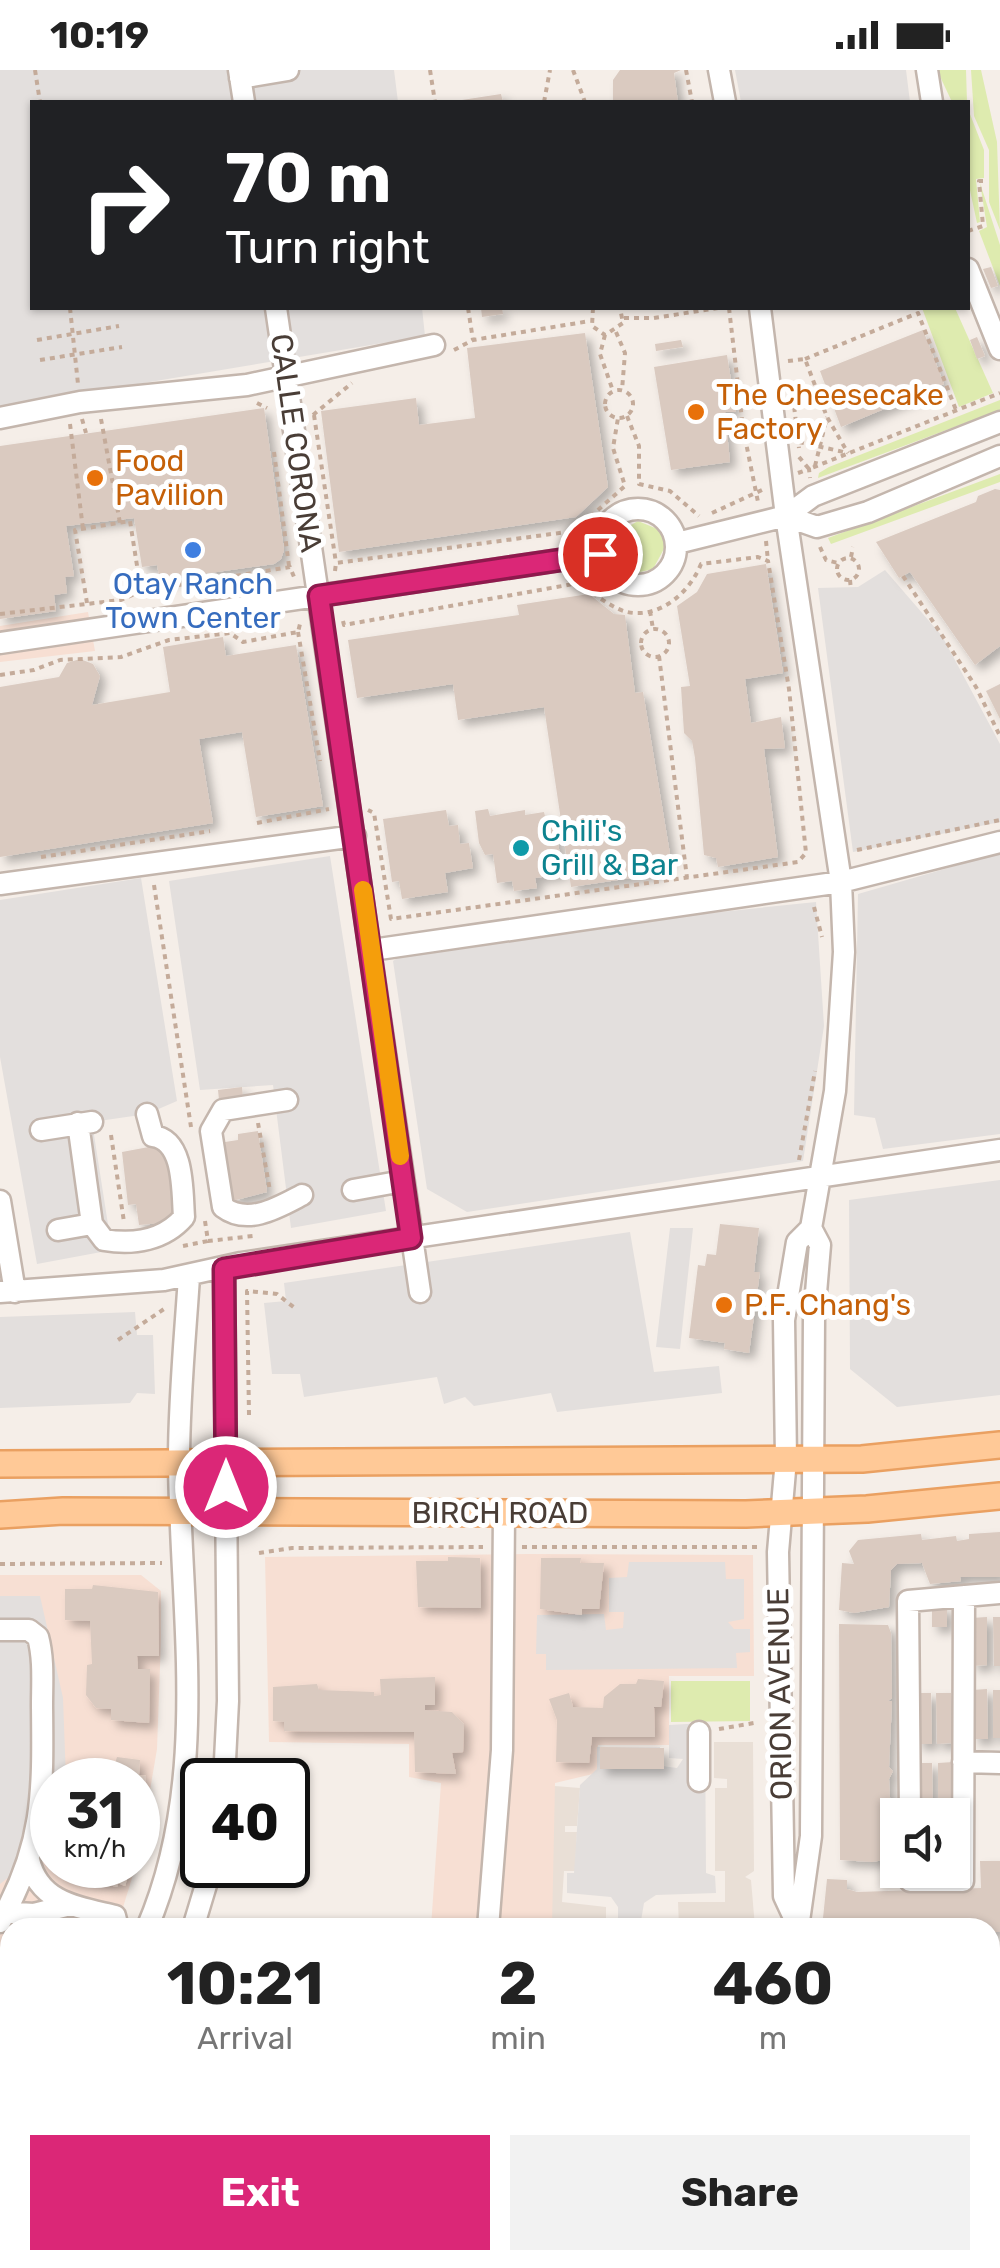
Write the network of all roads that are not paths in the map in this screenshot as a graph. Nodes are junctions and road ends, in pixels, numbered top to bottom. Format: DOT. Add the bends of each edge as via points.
graph roads {
  1 [pos="288,70"];
  2 [pos="719,70"];
  3 [pos="927,70"];
  4 [pos="239,74"];
  5 [pos="244,100"];
  6 [pos="725,100"];
  7 [pos="932,100"];
  8 [pos="970,274"];
  9 [pos="276,310"];
  10 [pos="760,310"];
  11 [pos="434,345"];
  12 [pos="1000,349"];
  13 [pos="288,373"];
  14 [pos="0,418"];
  15 [pos="1000,422"];
  16 [pos="1000,456"];
  17 [pos="786,516"];
  18 [pos="676,543"];
  19 [pos="600,554"];
  20 [pos="319,596"];
  21 [pos="0,644"];
  22 [pos="355,836"];
  23 [pos="1000,842"];
  24 [pos="842,882"];
  25 [pos="0,884"];
  26 [pos="372,950"];
  27 [pos="287,1100"];
  28 [pos="147,1114"];
  29 [pos="40,1130"];
  30 [pos="1000,1150"];
  31 [pos="822,1178"];
  32 [pos="403,1181"];
  33 [pos="353,1190"];
  34 [pos="302,1195"];
  35 [pos="0,1201"];
  36 [pos="102,1226"];
  37 [pos="811,1228"];
  38 [pos="58,1230"];
  39 [pos="411,1238"];
  40 [pos="224,1269"];
  41 [pos="189,1277"];
  42 [pos="7,1292"];
  43 [pos="420,1292"];
  44 [pos="1000,1444"];
  45 [pos="786,1459"];
  46 [pos="816,1459"];
  47 [pos="179,1461"];
  48 [pos="226,1462"];
  49 [pos="0,1464"];
  50 [pos="1000,1496"];
  51 [pos="182,1512"];
  52 [pos="226,1512"];
  53 [pos="813,1512"];
  54 [pos="781,1513"];
  55 [pos="504,1514"];
  56 [pos="0,1515"];
  57 [pos="1000,1593"];
  58 [pos="964,1596"];
  59 [pos="0,1630"];
  60 [pos="699,1732"];
  61 [pos="224,1758"];
  62 [pos="963,1762"];
  63 [pos="1000,1763"];
  64 [pos="699,1781"];
  65 [pos="910,1798"];
  66 [pos="963,1798"];
  67 [pos="28,1859"];
  68 [pos="205,1888"];
  69 [pos="70,1905"];
  70 [pos="34,1914"];
  71 [pos="2,1915"];
  72 [pos="39,1918"];
  73 [pos="116,1918"];
  74 [pos="151,1918"];
  75 [pos="197,1918"];
  76 [pos="489,1918"];
  77 [pos="794,1918"];
  78 [pos="799,1918"];
  1 -- 4 [label="street"];
  2 -- 6 [label="street"];
  3 -- 7 [label="street"];
  4 -- 5 [label="street"];
  8 -- 12 [label="street"];
  9 -- 13 [label="street, CALLE CORONA"];
  10 -- 17 [label="street"];
  11 -- 13 [label="street"];
  13 -- 14 [label="street" via="247,385 80,402"];
  13 -- 20 [label="street, CALLE CORONA"];
  15 -- 17 [label="street" via="813,496"];
  16 -- 17 [label="street" via="818,527"];
  17 -- 18 [label="street"];
  17 -- 24 [label="street"];
  18 -- 19 [label="street" via="670,568 650,584 624,583"];
  18 -- 19 [label="street" via="657,514 632,509 611,520"];
  19 -- 20 [label="street"];
  20 -- 21 [label="street"];
  20 -- 22 [label="street, CALLE CORONA"];
  22 -- 25 [label="street"];
  22 -- 26 [label="street, CALLE CORONA"];
  23 -- 24 [label="street"];
  24 -- 26 [label="street"];
  24 -- 31 [label="street" via="844,952"];
  26 -- 32 [label="street, CALLE CORONA"];
  27 -- 34 [label="street" via="223,1110 212,1131 224,1208 242,1215 269,1211"];
  28 -- 36 [label="street" via="153,1136 176,1151 184,1218 169,1235 120,1243 104,1240"];
  29 -- 36 [label="street" via="85,1122"];
  30 -- 31 [label="street"];
  31 -- 37 [label="street"];
  31 -- 39 [label="street"];
  32 -- 33 [label="street"];
  32 -- 39 [label="street, CALLE CORONA"];
  35 -- 42 [label="street"];
  36 -- 38 [label="street"];
  37 -- 45 [label="street, ORION AVENUE" via="798,1242 784,1320"];
  37 -- 46 [label="street, ORION AVENUE" via="820,1246"];
  39 -- 40 [label="street"];
  39 -- 43 [label="street, CALLE CORONA"];
  40 -- 41 [label="street"];
  40 -- 48 [label="street"];
  41 -- 42 [label="street"];
  41 -- 47 [label="street"];
  44 -- 46 [label="main road, BIRCH ROAD"];
  45 -- 46 [label="main road, BIRCH ROAD"];
  45 -- 48 [label="main road, BIRCH ROAD"];
  45 -- 54 [label="street, ORION AVENUE"];
  46 -- 53 [label="street, ORION AVENUE"];
  47 -- 48 [label="main road, BIRCH ROAD"];
  47 -- 49 [label="main road, BIRCH ROAD"];
  47 -- 51 [label="street"];
  48 -- 52 [label="street"];
  50 -- 53 [label="main road, BIRCH ROAD"];
  51 -- 52 [label="main road, BIRCH ROAD"];
  51 -- 56 [label="main road, BIRCH ROAD"];
  51 -- 74 [label="street" via="186,1756 169,1866"];
  52 -- 55 [label="main road, BIRCH ROAD"];
  52 -- 61 [label="street"];
  53 -- 54 [label="main road, BIRCH ROAD"];
  53 -- 78 [label="street, ORION AVENUE" via="812,1836"];
  54 -- 55 [label="main road, BIRCH ROAD"];
  54 -- 77 [label="street, ORION AVENUE" via="784,1896"];
  55 -- 76 [label="street" via="502,1731"];
  57 -- 58 [label="street"];
  58 -- 62 [label="street"];
  58 -- 65 [label="street" via="908,1600"];
  59 -- 67 [label="street" via="30,1630 41,1648 40,1821"];
  60 -- 64 [label="street"];
  62 -- 63 [label="street"];
  62 -- 66 [label="street"];
  67 -- 69 [label="street" via="41,1889"];
  67 -- 71 [label="street"];
  68 -- 75 [label="street"];
  69 -- 70 [label="street"];
  69 -- 73 [label="street"];
  70 -- 71 [label="street"];
  70 -- 72 [label="street"];
}
